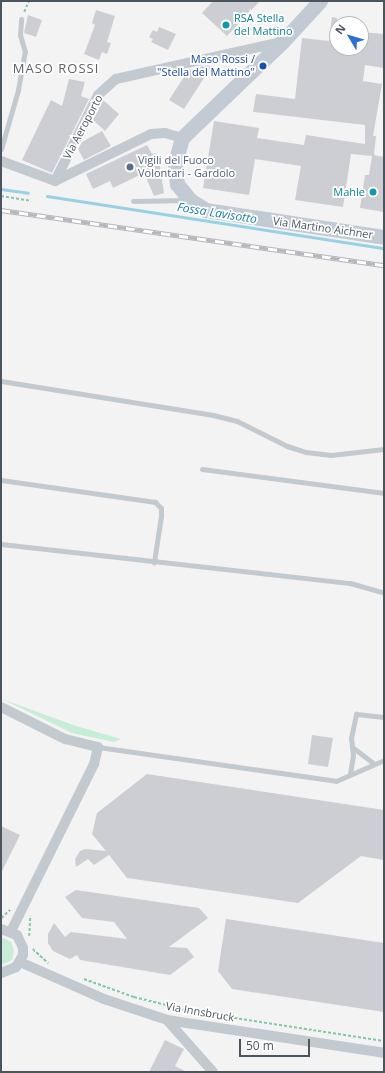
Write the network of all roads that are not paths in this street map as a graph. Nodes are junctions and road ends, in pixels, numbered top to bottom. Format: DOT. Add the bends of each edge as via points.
graph roads {
  1 [pos="320,1"];
  2 [pos="21,19"];
  3 [pos="282,42"];
  4 [pos="182,138"];
  5 [pos="1,150"];
  6 [pos="1,161"];
  7 [pos="55,181"];
  8 [pos="190,200"];
  9 [pos="133,201"];
  10 [pos="384,237"];
  11 [pos="1,381"];
  12 [pos="384,449"];
  13 [pos="202,469"];
  14 [pos="1,480"];
  15 [pos="384,493"];
  16 [pos="1,544"];
  17 [pos="154,562"];
  18 [pos="384,593"];
  19 [pos="1,707"];
  20 [pos="384,717"];
  21 [pos="98,747"];
  22 [pos="352,747"];
  23 [pos="384,760"];
  24 [pos="372,763"];
  25 [pos="350,774"];
  26 [pos="6,930"];
  27 [pos="20,962"];
  28 [pos="1,973"];
  29 [pos="167,1020"];
  30 [pos="384,1053"];
  31 [pos="214,1072"];
  1 -- 3 [label="street"];
  2 -- 5 [label="lane" via="20,35 25,52 18,90"];
  3 -- 4 [label="street"];
  3 -- 7 [label="street, Via Aeroporto" via="116,79 98,94"];
  4 -- 7 [label="street" via="165,133 151,134"];
  4 -- 8 [label="street, Via Martino Aichner" via="177,150 175,174 177,184"];
  6 -- 7 [label="street"];
  8 -- 9 [label="lane"];
  8 -- 10 [label="street, Via Martino Aichner" via="206,210 226,214"];
  11 -- 12 [label="lane" via="213,415 237,421 287,446 306,452 330,455"];
  13 -- 15 [label="lane"];
  14 -- 17 [label="lane" via="155,502 161,508 161,516"];
  16 -- 17 [label="lane"];
  17 -- 18 [label="lane" via="350,583"];
  19 -- 21 [label="street" via="65,739"];
  20 -- 22 [label="lane" via="356,714"];
  21 -- 25 [label="lane" via="336,781"];
  21 -- 26 [label="street" via="94,764"];
  22 -- 24 [label="lane"];
  22 -- 25 [label="lane"];
  23 -- 24 [label="lane"];
  24 -- 25 [label="lane"];
  26 -- 27 [label="street" via="21,941 23,948"];
  27 -- 28 [label="street" via="11,971"];
  27 -- 29 [label="street, Via Innsbruck" via="104,1000"];
  29 -- 30 [label="street, Via Innsbruck"];
  29 -- 31 [label="street"];
}
